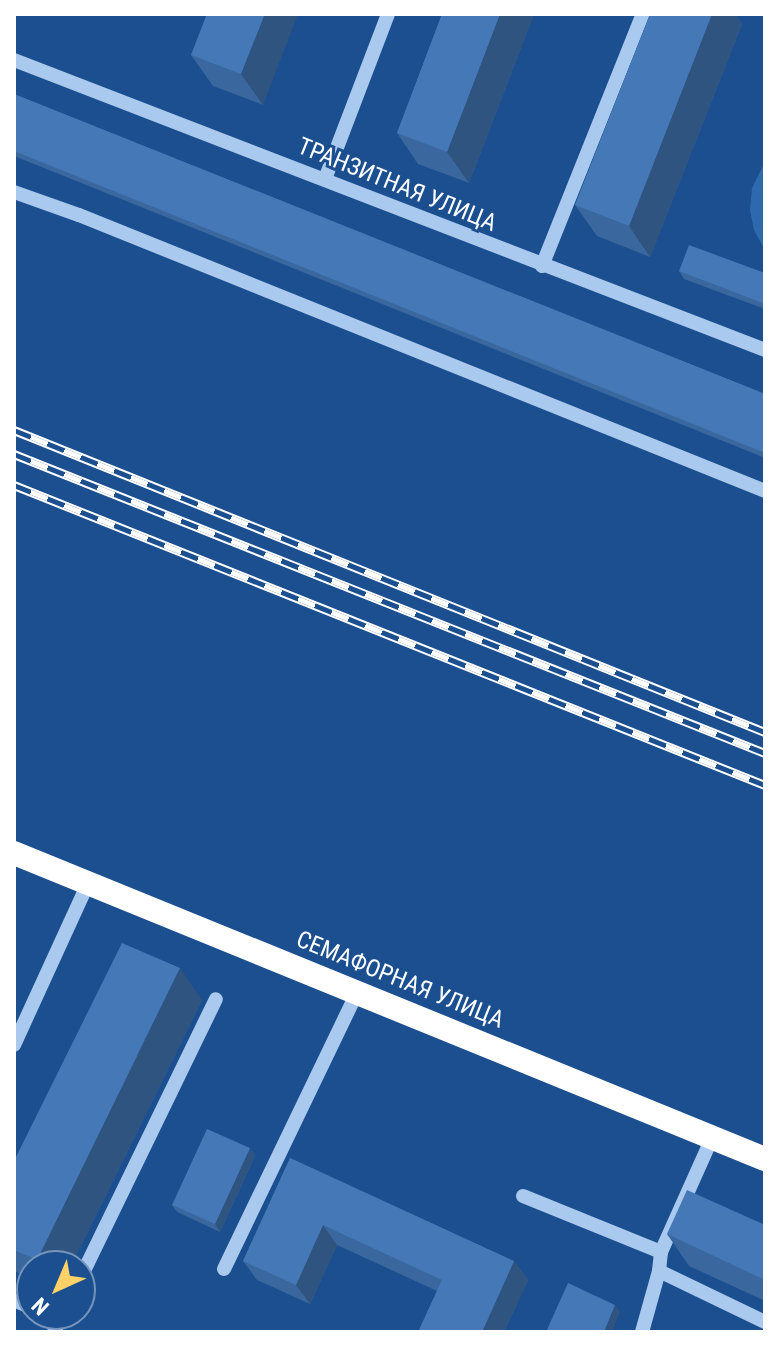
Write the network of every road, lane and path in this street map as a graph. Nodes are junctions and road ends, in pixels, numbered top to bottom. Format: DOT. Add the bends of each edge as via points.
graph roads {
  1 [pos="388,14"];
  2 [pos="643,14"];
  3 [pos="14,60"];
  4 [pos="325,179"];
  5 [pos="14,192"];
  6 [pos="542,266"];
  7 [pos="765,350"];
  8 [pos="765,491"];
  9 [pos="14,853"];
  10 [pos="88,883"];
  11 [pos="357,993"];
  12 [pos="216,999"];
  13 [pos="14,1045"];
  14 [pos="712,1138"];
  15 [pos="765,1159"];
  16 [pos="523,1196"];
  17 [pos="94,1250"];
  18 [pos="661,1252"];
  19 [pos="224,1269"];
  20 [pos="659,1271"];
  21 [pos="765,1322"];
  22 [pos="642,1332"];
  1 -- 4 [label="street"];
  2 -- 6 [label="street"];
  3 -- 4 [label="street, ТРАНЗИТНАЯ УЛИЦА"];
  4 -- 6 [label="street, ТРАНЗИТНАЯ УЛИЦА"];
  5 -- 8 [label="street"];
  6 -- 7 [label="street, ТРАНЗИТНАЯ УЛИЦА"];
  9 -- 10 [label="highway, СЕМАФОРНАЯ УЛИЦА"];
  10 -- 11 [label="highway, СЕМАФОРНАЯ УЛИЦА"];
  10 -- 13 [label="street"];
  11 -- 14 [label="highway, СЕМАФОРНАЯ УЛИЦА"];
  11 -- 19 [label="street"];
  12 -- 17 [label="street"];
  14 -- 15 [label="highway, СЕМАФОРНАЯ УЛИЦА"];
  14 -- 18 [label="street"];
  16 -- 18 [label="street"];
  18 -- 20 [label="street"];
  20 -- 21 [label="street"];
  20 -- 22 [label="street"];
}
